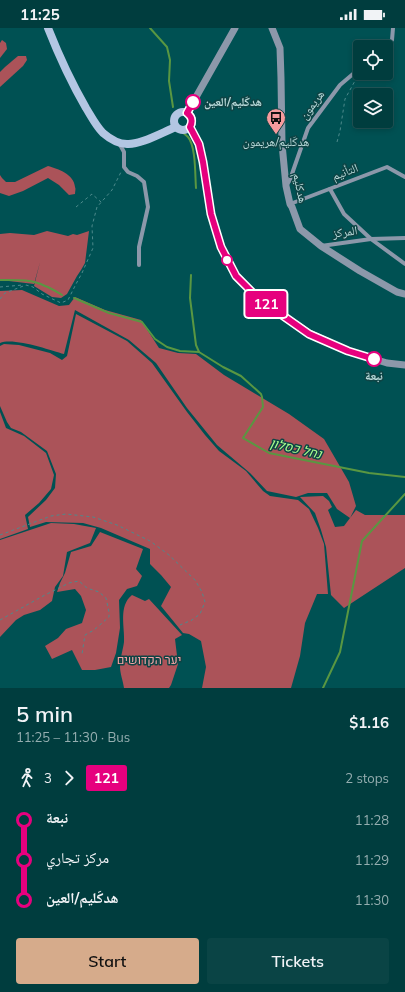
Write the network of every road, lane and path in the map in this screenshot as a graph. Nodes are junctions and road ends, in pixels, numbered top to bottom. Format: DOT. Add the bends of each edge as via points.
graph roads {
  1 [pos="48,28"];
  2 [pos="235,28"];
  3 [pos="272,28"];
  4 [pos="393,28"];
  5 [pos="392,40"];
  6 [pos="353,74"];
  7 [pos="355,80"];
  8 [pos="187,113"];
  9 [pos="176,126"];
  10 [pos="190,127"];
  11 [pos="337,142"];
  12 [pos="119,143"];
  13 [pos="124,166"];
  14 [pos="405,177"];
  15 [pos="286,186"];
  16 [pos="330,189"];
  17 [pos="101,202"];
  18 [pos="290,204"];
  19 [pos="76,207"];
  20 [pos="405,238"];
  21 [pos="371,239"];
  22 [pos="321,246"];
  23 [pos="405,264"];
  24 [pos="139,265"];
  25 [pos="26,285"];
  26 [pos="0,287"];
  27 [pos="405,294"];
  28 [pos="0,299"];
  29 [pos="405,364"];
  30 [pos="0,535"];
  31 [pos="0,620"];
  32 [pos="180,625"];
  33 [pos="82,654"];
  1 -- 12 [label="main road" via="70,79 96,124 109,138"];
  2 -- 8 [label="street"];
  3 -- 15 [label="street, هدكليم" via="280,48 282,144"];
  4 -- 5 [label="street"];
  6 -- 15 [label="street, هريمون" via="340,85 308,128 292,176"];
  7 -- 11 [label="path" via="345,99"];
  8 -- 9 [label="main road" via="181,112 176,115"];
  8 -- 10 [label="main road" via="191,118"];
  9 -- 10 [label="main road" via="182,130"];
  9 -- 12 [label="main road" via="139,142"];
  10 -- 29 [label="street" via="199,144 211,214 221,247 236,276 253,293 309,334 348,351 387,363"];
  12 -- 13 [label="street" via="124,152"];
  13 -- 17 [label="path" via="112,190"];
  13 -- 24 [label="street" via="128,172 144,182 148,207"];
  14 -- 16 [label="street, التأنيم" via="386,166"];
  15 -- 18 [label="street, هدكليم"];
  16 -- 18 [label="street, التأنيم"];
  16 -- 21 [label="street" via="344,214"];
  17 -- 19 [label="path" via="92,194"];
  17 -- 25 [label="path" via="92,226 92,248 68,300 61,303"];
  18 -- 22 [label="street, هدكليم" via="300,229"];
  20 -- 21 [label="street, المركز"];
  21 -- 22 [label="street, المركز"];
  21 -- 23 [label="street"];
  22 -- 27 [label="street, هدكليم" via="360,271"];
  25 -- 26 [label="path"];
  25 -- 28 [label="path" via="5,293"];
  30 -- 32 [label="path" via="52,516 66,514 93,517 150,541 195,580 202,592 205,602 200,614"];
  31 -- 33 [label="path" via="69,584 82,583 106,598 109,617 85,635"];
}
